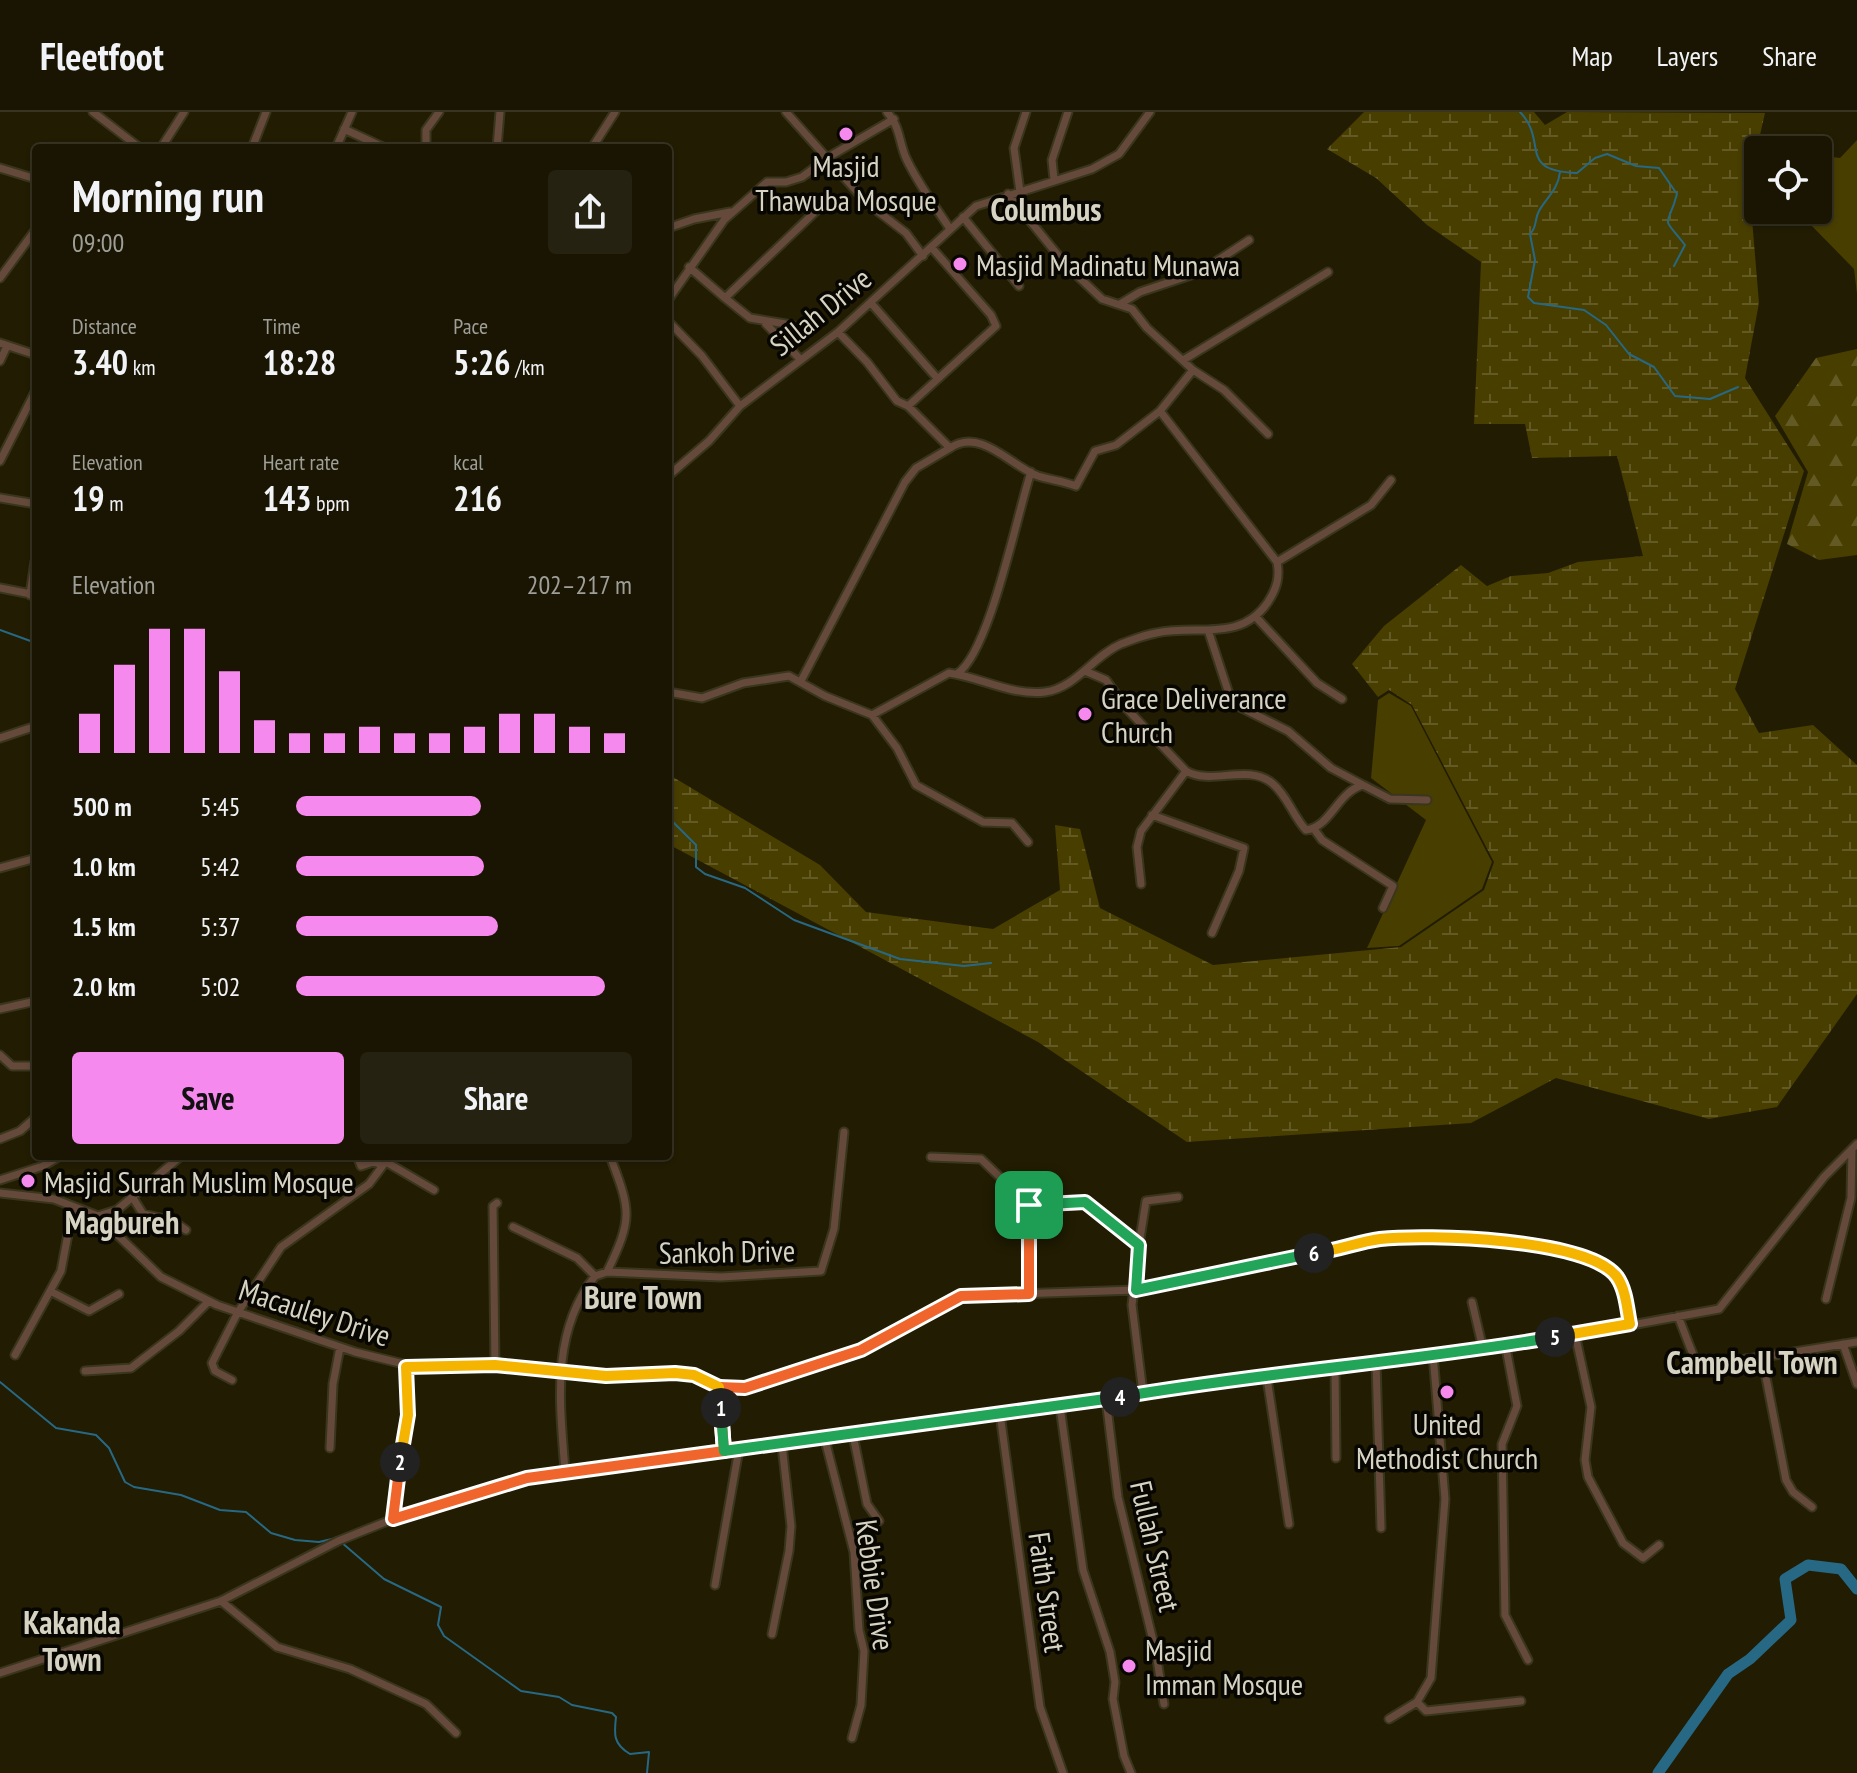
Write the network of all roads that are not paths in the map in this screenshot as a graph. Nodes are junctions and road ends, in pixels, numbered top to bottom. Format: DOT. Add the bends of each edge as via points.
graph roads {
  1 [pos="93,112"];
  2 [pos="184,112"];
  3 [pos="266,112"];
  4 [pos="352,112"];
  5 [pos="439,112"];
  6 [pos="500,112"];
  7 [pos="615,112"];
  8 [pos="786,112"];
  9 [pos="887,112"];
  10 [pos="1026,112"];
  11 [pos="1068,112"];
  12 [pos="1150,112"];
  13 [pos="894,119"];
  14 [pos="344,129"];
  15 [pos="135,144"];
  16 [pos="164,144"];
  17 [pos="254,144"];
  18 [pos="338,144"];
  19 [pos="376,144"];
  20 [pos="426,144"];
  21 [pos="497,144"];
  22 [pos="595,144"];
  23 [pos="828,159"];
  24 [pos="0,168"];
  25 [pos="32,178"];
  26 [pos="1054,179"];
  27 [pos="1020,192"];
  28 [pos="1008,194"];
  29 [pos="816,211"];
  30 [pos="730,212"];
  31 [pos="963,217"];
  32 [pos="672,227"];
  33 [pos="950,229"];
  34 [pos="32,234"];
  35 [pos="1249,240"];
  36 [pos="932,248"];
  37 [pos="923,256"];
  38 [pos="689,267"];
  39 [pos="1328,272"];
  40 [pos="0,278"];
  41 [pos="1019,286"];
  42 [pos="672,294"];
  43 [pos="725,298"];
  44 [pos="871,303"];
  45 [pos="1118,305"];
  46 [pos="765,323"];
  47 [pos="672,325"];
  48 [pos="792,325"];
  49 [pos="838,332"];
  50 [pos="4,344"];
  51 [pos="32,354"];
  52 [pos="799,358"];
  53 [pos="1185,359"];
  54 [pos="0,361"];
  55 [pos="1193,370"];
  56 [pos="937,378"];
  57 [pos="32,397"];
  58 [pos="740,406"];
  59 [pos="908,406"];
  60 [pos="25,410"];
  61 [pos="1160,411"];
  62 [pos="32,414"];
  63 [pos="1268,434"];
  64 [pos="950,448"];
  65 [pos="0,461"];
  66 [pos="1031,472"];
  67 [pos="672,473"];
  68 [pos="1391,480"];
  69 [pos="0,498"];
  70 [pos="32,503"];
  71 [pos="1277,562"];
  72 [pos="0,588"];
  73 [pos="32,595"];
  74 [pos="1256,617"];
  75 [pos="1209,633"];
  76 [pos="1085,671"];
  77 [pos="957,674"];
  78 [pos="801,681"];
  79 [pos="672,693"];
  80 [pos="1342,699"];
  81 [pos="872,715"];
  82 [pos="32,727"];
  83 [pos="0,738"];
  84 [pos="1186,771"];
  85 [pos="1363,785"];
  86 [pos="1427,800"];
  87 [pos="1152,815"];
  88 [pos="1314,829"];
  89 [pos="1028,842"];
  90 [pos="32,859"];
  91 [pos="0,868"];
  92 [pos="1141,884"];
  93 [pos="1383,908"];
  94 [pos="1212,933"];
  95 [pos="32,1002"];
  96 [pos="0,1009"];
  97 [pos="0,1055"];
  98 [pos="32,1066"];
  99 [pos="32,1120"];
  100 [pos="844,1132"];
  101 [pos="0,1139"];
  102 [pos="1854,1146"];
  103 [pos="931,1157"];
  104 [pos="52,1160"];
  105 [pos="176,1160"];
  106 [pos="359,1160"];
  107 [pos="611,1160"];
  108 [pos="386,1161"];
  109 [pos="0,1180"];
  110 [pos="434,1190"];
  111 [pos="0,1193"];
  112 [pos="1178,1197"];
  113 [pos="133,1198"];
  114 [pos="497,1203"];
  115 [pos="1029,1205"];
  116 [pos="73,1208"];
  117 [pos="98,1216"];
  118 [pos="513,1227"];
  119 [pos="186,1230"];
  120 [pos="1139,1245"];
  121 [pos="607,1272"];
  122 [pos="595,1276"];
  123 [pos="1136,1290"];
  124 [pos="52,1292"];
  125 [pos="119,1294"];
  126 [pos="1029,1294"];
  127 [pos="1826,1299"];
  128 [pos="209,1301"];
  129 [pos="1472,1302"];
  130 [pos="238,1312"];
  131 [pos="1678,1316"];
  132 [pos="1630,1324"];
  133 [pos="1575,1334"];
  134 [pos="1857,1342"];
  135 [pos="1843,1344"];
  136 [pos="340,1347"];
  137 [pos="1506,1348"];
  138 [pos="1483,1349"];
  139 [pos="1433,1354"];
  140 [pos="15,1355"];
  141 [pos="1762,1357"];
  142 [pos="1376,1363"];
  143 [pos="495,1365"];
  144 [pos="406,1367"];
  145 [pos="1335,1368"];
  146 [pos="85,1371"];
  147 [pos="559,1372"];
  148 [pos="1267,1378"];
  149 [pos="232,1380"];
  150 [pos="1857,1384"];
  151 [pos="719,1387"];
  152 [pos="1143,1393"];
  153 [pos="1106,1399"];
  154 [pos="1060,1407"];
  155 [pos="1000,1414"];
  156 [pos="853,1435"];
  157 [pos="825,1440"];
  158 [pos="782,1445"];
  159 [pos="330,1448"];
  160 [pos="739,1449"];
  161 [pos="724,1451"];
  162 [pos="1336,1458"];
  163 [pos="565,1471"];
  164 [pos="1812,1507"];
  165 [pos="393,1519"];
  166 [pos="879,1521"];
  167 [pos="1289,1524"];
  168 [pos="1381,1528"];
  169 [pos="1659,1545"];
  170 [pos="715,1585"];
  171 [pos="221,1601"];
  172 [pos="772,1634"];
  173 [pos="1528,1660"];
  174 [pos="0,1673"];
  175 [pos="1521,1701"];
  176 [pos="1417,1702"];
  177 [pos="1164,1704"];
  178 [pos="1389,1719"];
  179 [pos="456,1733"];
  180 [pos="852,1738"];
  181 [pos="1063,1773"];
  182 [pos="1131,1773"];
  1 -- 15 [label="street"];
  2 -- 16 [label="street"];
  3 -- 17 [label="street"];
  4 -- 14 [label="street"];
  5 -- 20 [label="street" via="426,130"];
  6 -- 21 [label="street"];
  7 -- 22 [label="street"];
  8 -- 23 [label="street"];
  9 -- 13 [label="street"];
  10 -- 27 [label="street" via="1014,148"];
  11 -- 26 [label="street" via="1052,160"];
  12 -- 26 [label="street, Sillah Drive" via="1119,154 1092,169"];
  13 -- 23 [label="street"];
  13 -- 33 [label="street" via="910,166"];
  14 -- 18 [label="street"];
  14 -- 19 [label="street"];
  23 -- 30 [label="street" via="794,180 767,182"];
  23 -- 37 [label="street"];
  24 -- 25 [label="street"];
  26 -- 27 [label="street, Sillah Drive"];
  27 -- 28 [label="street, Sillah Drive"];
  28 -- 31 [label="street, Sillah Drive"];
  28 -- 45 [label="street" via="1066,265 1102,299"];
  29 -- 43 [label="street"];
  30 -- 32 [label="street"];
  30 -- 38 [label="street"];
  31 -- 33 [label="street, Sillah Drive"];
  31 -- 41 [label="street"];
  33 -- 36 [label="street, Sillah Drive"];
  34 -- 40 [label="street"];
  35 -- 45 [label="street" via="1200,272"];
  36 -- 37 [label="street, Sillah Drive"];
  36 -- 56 [label="street" via="996,326"];
  37 -- 44 [label="street, Sillah Drive"];
  38 -- 42 [label="street"];
  38 -- 43 [label="street"];
  39 -- 53 [label="street"];
  43 -- 46 [label="street" via="743,315"];
  44 -- 49 [label="street, Sillah Drive"];
  44 -- 56 [label="street"];
  45 -- 53 [label="street" via="1132,309"];
  46 -- 48 [label="street"];
  46 -- 52 [label="street"];
  47 -- 58 [label="street"];
  49 -- 52 [label="street, Sillah Drive"];
  49 -- 59 [label="street" via="892,396"];
  50 -- 51 [label="street"];
  50 -- 54 [label="street"];
  52 -- 58 [label="street, Sillah Drive"];
  53 -- 55 [label="street"];
  55 -- 61 [label="street"];
  55 -- 63 [label="street" via="1224,390"];
  56 -- 59 [label="street"];
  57 -- 60 [label="street"];
  58 -- 67 [label="street, Sillah Drive"];
  59 -- 64 [label="street"];
  60 -- 62 [label="street"];
  60 -- 65 [label="street"];
  61 -- 66 [label="street" via="1116,445 1095,451 1079,484"];
  61 -- 71 [label="street"];
  64 -- 66 [label="street" via="963,442 994,450"];
  64 -- 78 [label="street" via="916,468 905,482"];
  66 -- 77 [label="street" via="996,596 974,654"];
  68 -- 71 [label="street" via="1371,505"];
  69 -- 70 [label="street"];
  71 -- 74 [label="street" via="1275,590"];
  72 -- 73 [label="street"];
  74 -- 75 [label="street"];
  74 -- 80 [label="street" via="1317,683"];
  75 -- 76 [label="street" via="1158,632 1131,640 1109,649"];
  75 -- 85 [label="street" via="1232,703 1288,731 1331,768"];
  76 -- 77 [label="street" via="1064,687 1037,692"];
  76 -- 84 [label="street" via="1106,680"];
  77 -- 81 [label="street" via="940,676"];
  78 -- 79 [label="street" via="775,676 702,698"];
  78 -- 81 [label="street"];
  81 -- 89 [label="street" via="916,785 975,819 1016,825"];
  82 -- 83 [label="street"];
  84 -- 87 [label="street"];
  84 -- 88 [label="street" via="1196,776 1258,775 1280,790 1303,828"];
  85 -- 86 [label="street" via="1390,799"];
  85 -- 88 [label="street" via="1345,793"];
  87 -- 92 [label="street" via="1137,847"];
  87 -- 94 [label="street" via="1244,848"];
  88 -- 93 [label="street" via="1393,886"];
  90 -- 91 [label="street"];
  95 -- 96 [label="street"];
  97 -- 98 [label="street" via="12,1066"];
  99 -- 101 [label="street"];
  100 -- 121 [label="street, Sankoh Drive" via="834,1229 821,1271 721,1277"];
  102 -- 127 [label="street" via="1851,1198"];
  102 -- 131 [label="street" via="1721,1308"];
  103 -- 115 [label="street" via="987,1162"];
  104 -- 109 [label="street"];
  105 -- 113 [label="street"];
  106 -- 108 [label="street" via="361,1166"];
  107 -- 121 [label="street" via="628,1210 626,1231"];
  108 -- 110 [label="street"];
  108 -- 130 [label="street" via="369,1184 281,1247"];
  111 -- 116 [label="street, Macauley Drive" via="33,1194"];
  112 -- 120 [label="street" via="1146,1201"];
  113 -- 117 [label="street"];
  113 -- 119 [label="street" via="143,1214"];
  114 -- 143 [label="street"];
  115 -- 120 [label="street" via="1085,1202"];
  115 -- 126 [label="street"];
  116 -- 117 [label="street, Macauley Drive"];
  116 -- 124 [label="street"];
  117 -- 128 [label="street, Macauley Drive" via="161,1277"];
  118 -- 122 [label="street" via="577,1258"];
  120 -- 123 [label="street"];
  121 -- 122 [label="street, Sankoh Drive"];
  122 -- 147 [label="street" via="572,1315"];
  123 -- 126 [label="street, Macauley Drive"];
  123 -- 132 [label="street, Macauley Drive" via="1371,1240 1515,1240 1602,1264 1618,1278"];
  123 -- 152 [label="street" via="1132,1305"];
  124 -- 125 [label="street" via="89,1311"];
  124 -- 140 [label="street"];
  126 -- 151 [label="street, Macauley Drive" via="961,1296 861,1350 745,1388"];
  128 -- 130 [label="street, Macauley Drive"];
  128 -- 146 [label="street" via="131,1368"];
  129 -- 138 [label="street"];
  130 -- 136 [label="street, Macauley Drive"];
  130 -- 149 [label="street" via="212,1367"];
  131 -- 132 [label="street"];
  131 -- 141 [label="street" via="1697,1365"];
  132 -- 133 [label="street"];
  133 -- 137 [label="street"];
  133 -- 169 [label="street" via="1591,1407 1588,1477 1629,1550 1643,1558"];
  134 -- 135 [label="street"];
  135 -- 141 [label="street"];
  135 -- 150 [label="street"];
  136 -- 144 [label="street, Macauley Drive"];
  136 -- 159 [label="street"];
  137 -- 138 [label="street"];
  137 -- 173 [label="street" via="1517,1406 1502,1444 1505,1615"];
  138 -- 139 [label="street"];
  139 -- 142 [label="street"];
  139 -- 176 [label="street" via="1445,1499 1431,1678"];
  141 -- 164 [label="street" via="1786,1480"];
  142 -- 145 [label="street"];
  142 -- 168 [label="street"];
  143 -- 144 [label="street, Macauley Drive"];
  143 -- 147 [label="street, Macauley Drive"];
  144 -- 165 [label="street" via="408,1415"];
  145 -- 148 [label="street"];
  145 -- 162 [label="street"];
  147 -- 151 [label="street, Macauley Drive" via="675,1373"];
  147 -- 163 [label="street"];
  148 -- 152 [label="street"];
  148 -- 167 [label="street"];
  151 -- 161 [label="street"];
  152 -- 153 [label="street"];
  153 -- 154 [label="street"];
  153 -- 177 [label="street, Fullah Street" via="1118,1497"];
  154 -- 155 [label="street"];
  154 -- 182 [label="street" via="1083,1570 1110,1652 1113,1699"];
  155 -- 156 [label="street"];
  155 -- 181 [label="street, Faith Street" via="1040,1707"];
  156 -- 157 [label="street"];
  156 -- 166 [label="street" via="867,1504"];
  157 -- 158 [label="street"];
  157 -- 180 [label="street, Kebbie Drive" via="854,1552 864,1651 861,1705"];
  158 -- 160 [label="street"];
  158 -- 172 [label="street" via="791,1526"];
  160 -- 161 [label="street"];
  160 -- 170 [label="street"];
  161 -- 163 [label="street"];
  163 -- 165 [label="street" via="476,1491"];
  165 -- 171 [label="street"];
  171 -- 174 [label="street"];
  171 -- 179 [label="street" via="277,1647 350,1669 426,1704"];
  175 -- 176 [label="street" via="1426,1711"];
  176 -- 178 [label="street"];
}
